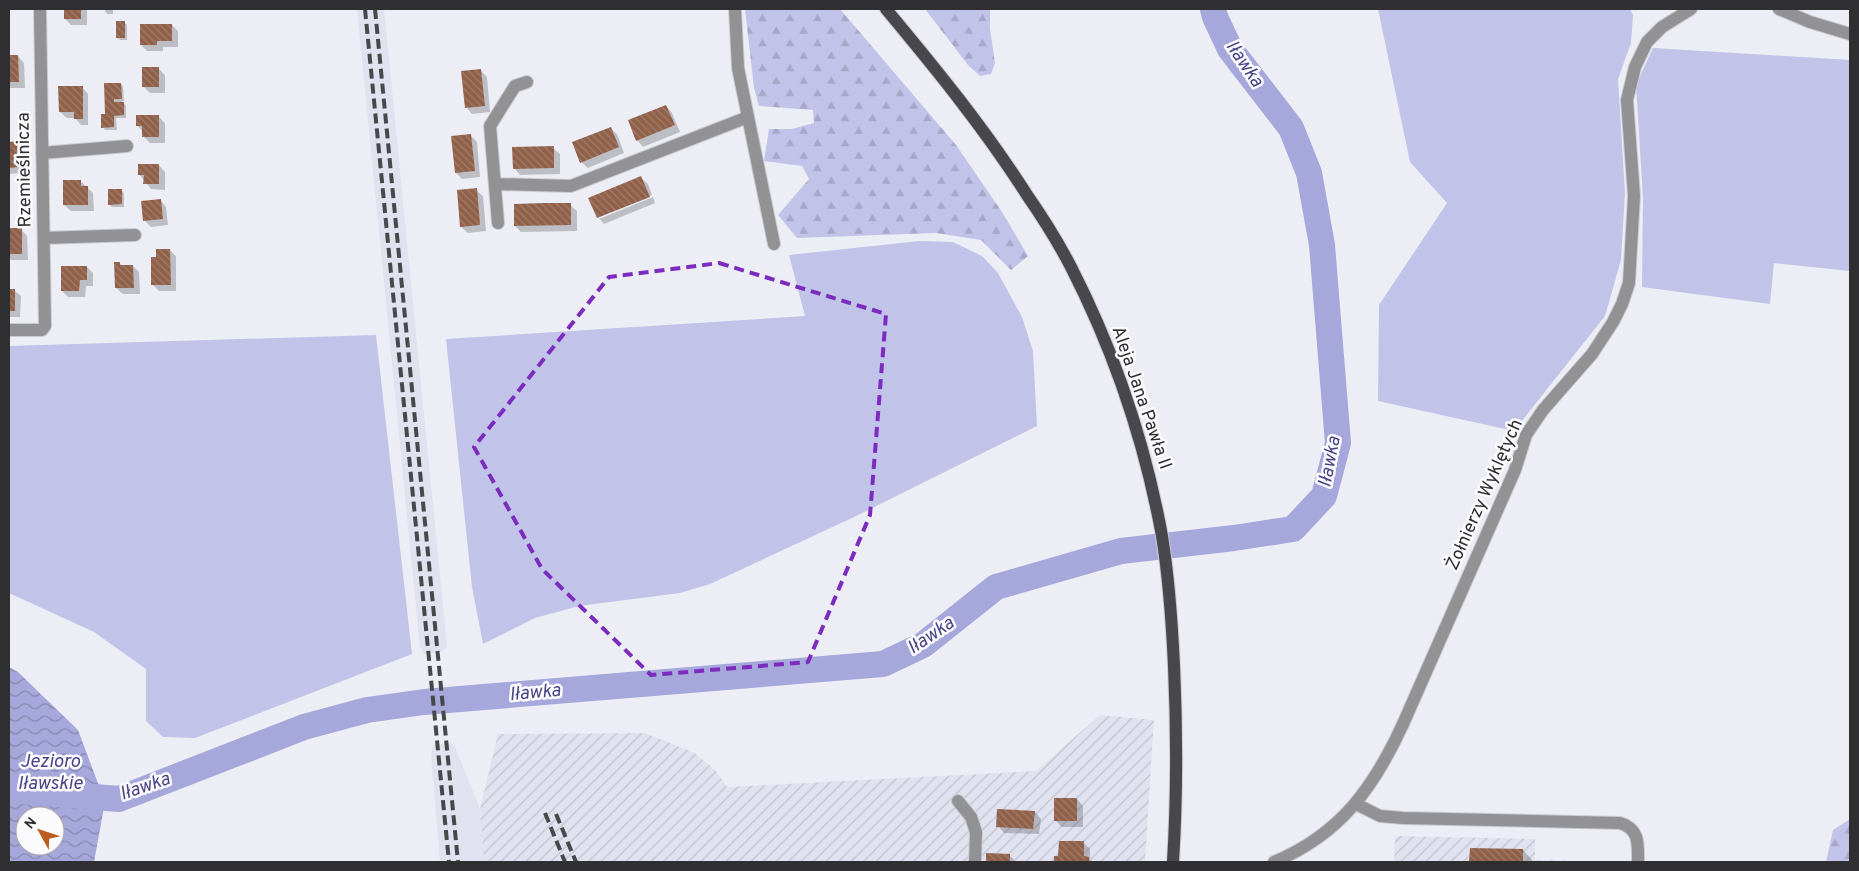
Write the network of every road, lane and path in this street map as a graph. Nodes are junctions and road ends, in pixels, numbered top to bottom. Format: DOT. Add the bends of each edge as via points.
graph roads {
  1 [pos="40,9"];
  2 [pos="734,9"];
  3 [pos="886,9"];
  4 [pos="1691,9"];
  5 [pos="1779,9"];
  6 [pos="1850,34"];
  7 [pos="527,82"];
  8 [pos="748,117"];
  9 [pos="127,146"];
  10 [pos="42,153"];
  11 [pos="495,184"];
  12 [pos="498,223"];
  13 [pos="135,235"];
  14 [pos="44,238"];
  15 [pos="774,244"];
  16 [pos="9,330"];
  17 [pos="958,801"];
  18 [pos="1356,804"];
  19 [pos="975,862"];
  20 [pos="1173,862"];
  21 [pos="1274,862"];
  22 [pos="1638,862"];
  1 -- 10 [label="street, Rzemieślnicza"];
  2 -- 8 [label="street" via="738,68"];
  3 -- 20 [label="main road, Aleja Jana Pawła II" via="996,146 1043,218 1094,315 1134,422 1162,538 1172,620 1177,718"];
  4 -- 18 [label="street, Żołnierzy Wyklętych" via="1647,42 1636,66 1627,100 1634,196 1629,283 1622,304 1592,354 1543,410 1526,435 1515,470 1403,724 1385,761"];
  5 -- 6 [label="street"];
  7 -- 11 [label="street" via="515,86 490,126"];
  8 -- 11 [label="street" via="572,186"];
  8 -- 15 [label="street"];
  9 -- 10 [label="street"];
  10 -- 14 [label="street, Rzemieślnicza"];
  11 -- 12 [label="street"];
  13 -- 14 [label="street"];
  14 -- 16 [label="street, Rzemieślnicza" via="45,326 42,330"];
  17 -- 19 [label="street" via="971,817 976,832"];
  18 -- 21 [label="street, Żołnierzy Wyklętych" via="1311,843"];
  18 -- 22 [label="street" via="1380,816 1403,818 1620,823 1627,825 1638,837"];
}
